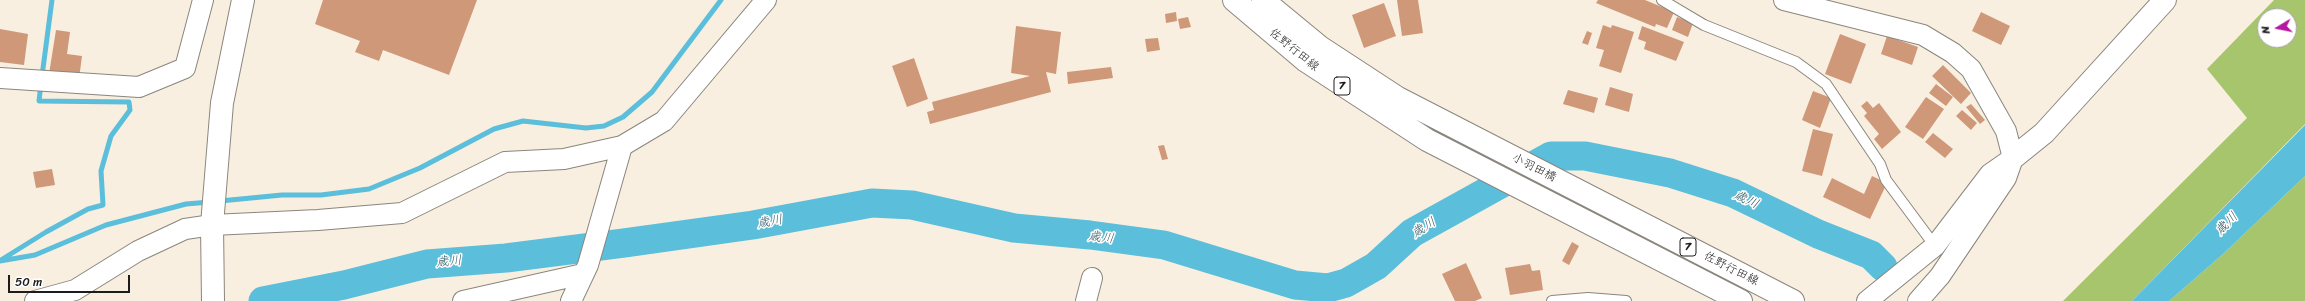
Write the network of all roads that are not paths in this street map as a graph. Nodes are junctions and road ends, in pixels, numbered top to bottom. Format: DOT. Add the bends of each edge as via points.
graph roads {
  1 [pos="203,0"];
  2 [pos="243,0"];
  3 [pos="766,0"];
  4 [pos="1234,0"];
  5 [pos="1263,0"];
  6 [pos="1662,0"];
  7 [pos="1784,0"];
  8 [pos="2165,0"];
  9 [pos="0,78"];
  10 [pos="1484,143"];
  11 [pos="622,146"];
  12 [pos="1460,158"];
  13 [pos="2014,158"];
  14 [pos="1583,194"];
  15 [pos="1552,205"];
  16 [pos="212,229"];
  17 [pos="1935,246"];
  18 [pos="585,270"];
  19 [pos="1092,278"];
  20 [pos="35,301"];
  21 [pos="213,301"];
  22 [pos="463,301"];
  23 [pos="570,301"];
  24 [pos="1086,301"];
  25 [pos="1552,301"];
  26 [pos="1626,301"];
  27 [pos="1741,301"];
  28 [pos="1793,301"];
  29 [pos="1867,301"];
  30 [pos="1918,301"];
  1 -- 9 [label="street" via="185,68 139,87"];
  2 -- 16 [label="main road" via="222,103"];
  3 -- 11 [label="street" via="664,121"];
  4 -- 12 [label="main road, 佐野行田線 / 7" via="1322,73"];
  5 -- 10 [label="main road, 佐野行田線 / 7" via="1320,48 1392,94"];
  6 -- 17 [label="lane" via="1704,25 1796,62 1826,84 1880,164 1886,180"];
  7 -- 13 [label="street" via="1923,35 1953,53 1971,69 2006,131"];
  8 -- 13 [label="main road" via="2044,133"];
  10 -- 14 [label="main road, 小羽田橋 / 7"];
  11 -- 16 [label="street" via="564,159 505,162 402,213"];
  11 -- 18 [label="street"];
  12 -- 15 [label="main road, 小羽田橋 / 7"];
  13 -- 17 [label="street" via="1990,174"];
  13 -- 30 [label="street" via="2006,178 1940,276"];
  14 -- 28 [label="main road, 佐野行田線 / 7"];
  15 -- 27 [label="main road, 佐野行田線 / 7"];
  16 -- 20 [label="street" via="184,229 138,251 75,290"];
  16 -- 21 [label="main road"];
  17 -- 29 [label="street"];
  18 -- 22 [label="street"];
  18 -- 23 [label="street"];
  19 -- 24 [label="street"];
  25 -- 26 [label="lane" via="1588,298"];
}
